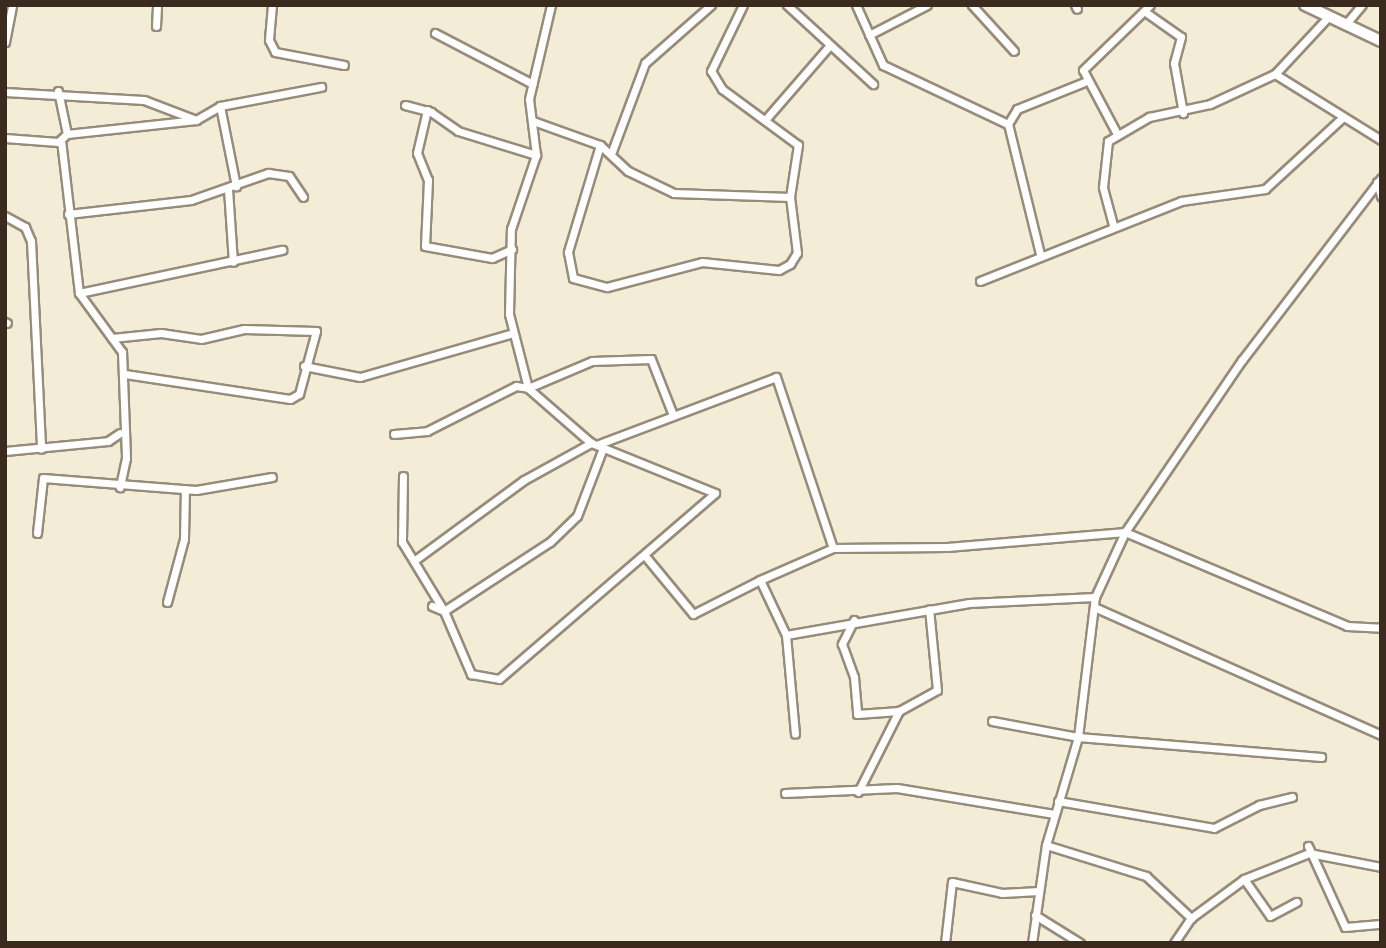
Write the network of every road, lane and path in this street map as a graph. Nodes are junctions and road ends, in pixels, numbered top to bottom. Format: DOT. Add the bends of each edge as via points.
graph roads {
  1 [pos="12,5"];
  2 [pos="158,5"];
  3 [pos="272,5"];
  4 [pos="551,5"];
  5 [pos="712,5"];
  6 [pos="743,5"];
  7 [pos="788,5"];
  8 [pos="856,5"];
  9 [pos="927,5"];
  10 [pos="972,5"];
  11 [pos="1305,5"];
  12 [pos="1362,5"];
  13 [pos="1147,8"];
  14 [pos="1329,16"];
  15 [pos="1345,25"];
  16 [pos="156,26"];
  17 [pos="435,33"];
  18 [pos="870,34"];
  19 [pos="1381,41"];
  20 [pos="5,42"];
  21 [pos="831,45"];
  22 [pos="1014,51"];
  23 [pos="344,65"];
  24 [pos="1275,74"];
  25 [pos="1084,82"];
  26 [pos="533,84"];
  27 [pos="873,84"];
  28 [pos="321,87"];
  29 [pos="5,92"];
  30 [pos="58,92"];
  31 [pos="405,105"];
  32 [pos="219,106"];
  33 [pos="427,110"];
  34 [pos="1183,113"];
  35 [pos="1343,117"];
  36 [pos="196,120"];
  37 [pos="765,120"];
  38 [pos="533,121"];
  39 [pos="1008,124"];
  40 [pos="1117,134"];
  41 [pos="64,137"];
  42 [pos="5,138"];
  43 [pos="1381,140"];
  44 [pos="600,145"];
  45 [pos="611,154"];
  46 [pos="536,155"];
  47 [pos="1379,180"];
  48 [pos="232,188"];
  49 [pos="1381,196"];
  50 [pos="303,197"];
  51 [pos="790,197"];
  52 [pos="68,214"];
  53 [pos="5,216"];
  54 [pos="1113,225"];
  55 [pos="512,249"];
  56 [pos="282,250"];
  57 [pos="1040,254"];
  58 [pos="233,262"];
  59 [pos="980,281"];
  60 [pos="79,293"];
  61 [pos="513,333"];
  62 [pos="112,338"];
  63 [pos="304,366"];
  64 [pos="125,374"];
  65 [pos="528,388"];
  66 [pos="673,415"];
  67 [pos="120,433"];
  68 [pos="394,434"];
  69 [pos="598,445"];
  70 [pos="41,449"];
  71 [pos="5,451"];
  72 [pos="403,476"];
  73 [pos="272,477"];
  74 [pos="120,487"];
  75 [pos="185,489"];
  76 [pos="1125,532"];
  77 [pos="37,533"];
  78 [pos="833,548"];
  79 [pos="646,557"];
  80 [pos="415,560"];
  81 [pos="760,580"];
  82 [pos="1095,597"];
  83 [pos="167,602"];
  84 [pos="432,606"];
  85 [pos="1094,607"];
  86 [pos="929,609"];
  87 [pos="444,611"];
  88 [pos="854,620"];
  89 [pos="1381,628"];
  90 [pos="786,635"];
  91 [pos="899,711"];
  92 [pos="992,721"];
  93 [pos="795,734"];
  94 [pos="1381,734"];
  95 [pos="1078,737"];
  96 [pos="1321,757"];
  97 [pos="858,792"];
  98 [pos="785,793"];
  99 [pos="1292,797"];
  100 [pos="1058,801"];
  101 [pos="1054,814"];
  102 [pos="1046,845"];
  103 [pos="1308,850"];
  104 [pos="1381,868"];
  105 [pos="1244,879"];
  106 [pos="1039,891"];
  107 [pos="1296,902"];
  108 [pos="1035,915"];
  109 [pos="1191,918"];
  110 [pos="1381,924"];
  111 [pos="945,943"];
  112 [pos="1031,943"];
  113 [pos="1080,943"];
  114 [pos="1174,943"];
  1 -- 20 [label="street"];
  2 -- 16 [label="street"];
  3 -- 23 [label="street" via="269,40 275,52"];
  4 -- 26 [label="street"];
  5 -- 45 [label="street" via="645,63"];
  6 -- 37 [label="street" via="711,71 722,89"];
  7 -- 21 [label="street"];
  8 -- 18 [label="street"];
  9 -- 18 [label="street"];
  10 -- 22 [label="street"];
  11 -- 14 [label="street"];
  12 -- 15 [label="street"];
  13 -- 25 [label="street" via="1083,70"];
  13 -- 34 [label="street" via="1181,37 1174,63"];
  14 -- 15 [label="street"];
  14 -- 24 [label="street"];
  15 -- 19 [label="street"];
  17 -- 26 [label="street"];
  18 -- 39 [label="street" via="893,72"];
  21 -- 27 [label="street"];
  21 -- 37 [label="street"];
  24 -- 34 [label="street"];
  24 -- 35 [label="street"];
  25 -- 39 [label="street" via="1017,109"];
  25 -- 40 [label="street"];
  26 -- 38 [label="street"];
  28 -- 32 [label="street"];
  29 -- 30 [label="street"];
  30 -- 36 [label="street" via="144,100"];
  30 -- 41 [label="street"];
  31 -- 33 [label="street"];
  32 -- 36 [label="street"];
  32 -- 48 [label="street"];
  33 -- 46 [label="street" via="458,131"];
  33 -- 55 [label="street" via="417,153 428,180 425,246 492,258"];
  34 -- 40 [label="street" via="1149,117"];
  35 -- 43 [label="street"];
  35 -- 54 [label="street" via="1265,189 1181,201"];
  36 -- 41 [label="street"];
  37 -- 51 [label="street" via="798,145"];
  38 -- 44 [label="street"];
  38 -- 46 [label="street"];
  39 -- 57 [label="street"];
  40 -- 54 [label="street" via="1108,141 1103,187"];
  41 -- 42 [label="street"];
  41 -- 52 [label="street"];
  44 -- 45 [label="street"];
  44 -- 51 [label="street" via="567,267 573,278 594,285 657,278 702,262 779,270 797,253"];
  45 -- 51 [label="street" via="628,171 682,195"];
  46 -- 55 [label="street" via="513,214"];
  47 -- 49 [label="street"];
  47 -- 76 [label="street" via="1242,360"];
  48 -- 50 [label="street" via="282,173"];
  48 -- 52 [label="street" via="191,200"];
  48 -- 58 [label="street"];
  52 -- 60 [label="street"];
  53 -- 70 [label="street" via="24,227 31,241 29,275 39,305"];
  54 -- 57 [label="street"];
  55 -- 61 [label="street"];
  56 -- 58 [label="street"];
  57 -- 59 [label="street"];
  58 -- 60 [label="street"];
  60 -- 62 [label="street"];
  61 -- 63 [label="street" via="360,377"];
  61 -- 65 [label="street"];
  62 -- 63 [label="street" via="161,333 201,339 243,328 312,327 317,334"];
  62 -- 64 [label="street"];
  63 -- 64 [label="street" via="299,394 290,400"];
  64 -- 67 [label="street"];
  65 -- 66 [label="street" via="586,361 650,359"];
  65 -- 68 [label="street" via="516,386 427,431"];
  65 -- 69 [label="street"];
  66 -- 69 [label="street"];
  66 -- 78 [label="street" via="776,377"];
  67 -- 70 [label="street" via="108,441"];
  67 -- 74 [label="street" via="126,458"];
  69 -- 79 [label="street" via="715,493"];
  69 -- 80 [label="street" via="524,480"];
  69 -- 87 [label="street" via="576,516 550,542"];
  70 -- 71 [label="street"];
  72 -- 80 [label="street" via="402,542"];
  73 -- 75 [label="street"];
  74 -- 75 [label="street"];
  74 -- 77 [label="street" via="43,478"];
  75 -- 83 [label="street" via="184,539"];
  76 -- 78 [label="street" via="947,547"];
  76 -- 82 [label="street"];
  76 -- 89 [label="street" via="1347,625"];
  78 -- 81 [label="street"];
  79 -- 81 [label="street" via="693,614"];
  79 -- 87 [label="street" via="499,679 471,674"];
  80 -- 87 [label="street"];
  81 -- 90 [label="street"];
  82 -- 85 [label="street"];
  82 -- 86 [label="street"];
  84 -- 87 [label="street"];
  85 -- 94 [label="street"];
  85 -- 95 [label="street"];
  86 -- 88 [label="street"];
  86 -- 91 [label="street" via="937,690"];
  88 -- 90 [label="street"];
  88 -- 91 [label="street" via="842,644 854,677 857,714"];
  90 -- 93 [label="street"];
  91 -- 97 [label="street"];
  92 -- 95 [label="street"];
  95 -- 96 [label="street"];
  95 -- 100 [label="street"];
  97 -- 98 [label="street"];
  97 -- 101 [label="street" via="947,792"];
  99 -- 100 [label="street" via="1214,828"];
  100 -- 101 [label="street"];
  101 -- 102 [label="street"];
  102 -- 106 [label="street"];
  102 -- 109 [label="street" via="1146,876"];
  103 -- 104 [label="street"];
  103 -- 105 [label="street"];
  103 -- 110 [label="street" via="1345,927"];
  105 -- 107 [label="street" via="1270,916"];
  105 -- 109 [label="street"];
  106 -- 108 [label="street"];
  106 -- 111 [label="street" via="1002,894 952,882"];
  108 -- 112 [label="street"];
  108 -- 113 [label="street"];
  109 -- 114 [label="street"];
}
